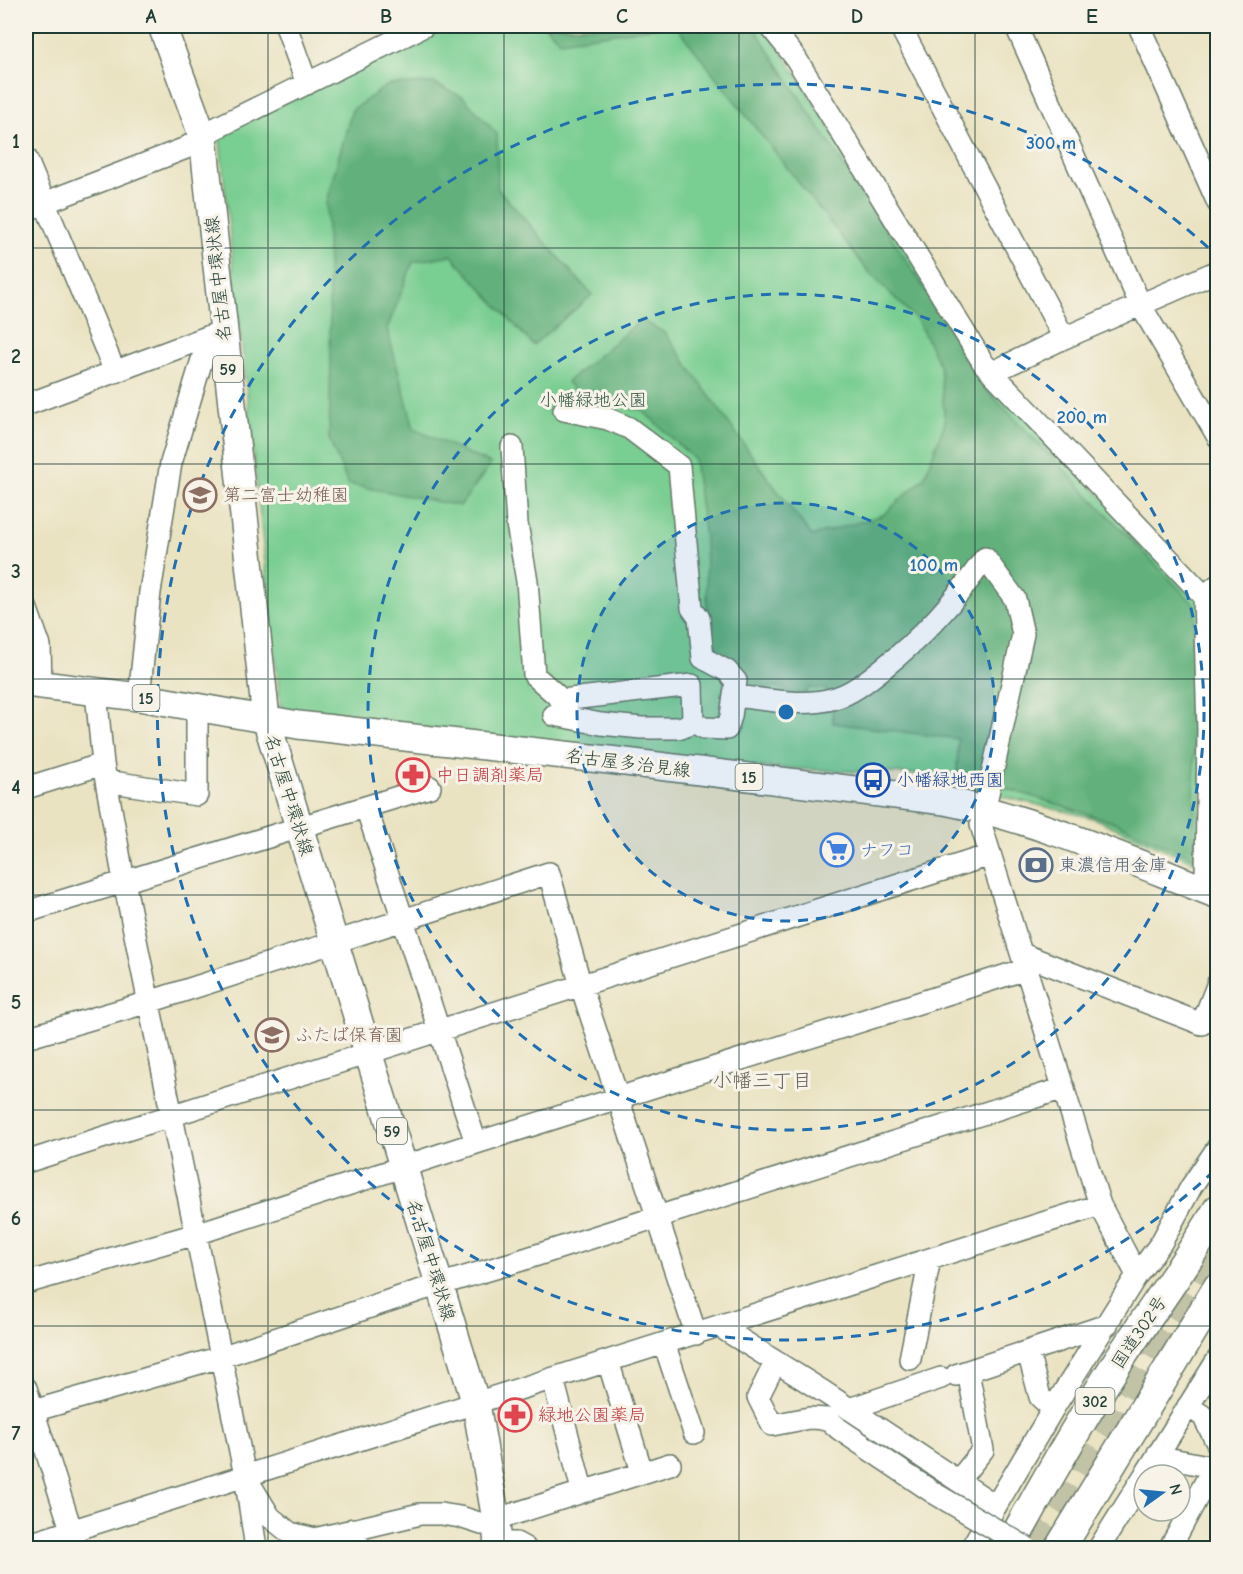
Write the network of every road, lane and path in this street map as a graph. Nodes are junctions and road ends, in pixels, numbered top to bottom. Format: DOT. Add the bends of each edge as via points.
graph roads {
  1 [pos="162,26"];
  2 [pos="286,26"];
  3 [pos="771,26"];
  4 [pos="900,26"];
  5 [pos="1016,26"];
  6 [pos="1139,26"];
  7 [pos="413,28"];
  8 [pos="307,84"];
  9 [pos="203,137"];
  10 [pos="26,159"];
  11 [pos="1218,202"];
  12 [pos="34,206"];
  13 [pos="1218,271"];
  14 [pos="1141,306"];
  15 [pos="214,334"];
  16 [pos="1064,338"];
  17 [pos="115,372"];
  18 [pos="993,372"];
  19 [pos="26,405"];
  20 [pos="564,410"];
  21 [pos="1218,437"];
  22 [pos="512,447"];
  23 [pos="1211,590"];
  24 [pos="26,607"];
  25 [pos="1212,670"];
  26 [pos="33,684"];
  27 [pos="96,692"];
  28 [pos="734,696"];
  29 [pos="139,697"];
  30 [pos="197,707"];
  31 [pos="554,715"];
  32 [pos="266,719"];
  33 [pos="693,722"];
  34 [pos="104,772"];
  35 [pos="1213,783"];
  36 [pos="430,787"];
  37 [pos="26,788"];
  38 [pos="366,807"];
  39 [pos="984,809"];
  40 [pos="299,828"];
  41 [pos="990,855"];
  42 [pos="124,881"];
  43 [pos="1212,886"];
  44 [pos="26,912"];
  45 [pos="403,920"];
  46 [pos="335,942"];
  47 [pos="1024,962"];
  48 [pos="1218,983"];
  49 [pos="581,986"];
  50 [pos="149,1002"];
  51 [pos="1210,1027"];
  52 [pos="439,1031"];
  53 [pos="26,1038"];
  54 [pos="368,1054"];
  55 [pos="1064,1088"];
  56 [pos="617,1099"];
  57 [pos="171,1116"];
  58 [pos="476,1143"];
  59 [pos="1218,1147"];
  60 [pos="26,1162"];
  61 [pos="403,1167"];
  62 [pos="1100,1205"];
  63 [pos="1218,1210"];
  64 [pos="657,1218"];
  65 [pos="196,1234"];
  66 [pos="930,1258"];
  67 [pos="1188,1259"];
  68 [pos="1137,1275"];
  69 [pos="26,1283"];
  70 [pos="438,1284"];
  71 [pos="1218,1288"];
  72 [pos="1107,1325"];
  73 [pos="1218,1325"];
  74 [pos="718,1326"];
  75 [pos="696,1334"];
  76 [pos="664,1343"];
  77 [pos="1028,1352"];
  78 [pos="221,1357"];
  79 [pos="910,1359"];
  80 [pos="1218,1359"];
  81 [pos="608,1361"];
  82 [pos="776,1363"];
  83 [pos="955,1375"];
  84 [pos="553,1379"];
  85 [pos="26,1388"];
  86 [pos="476,1404"];
  87 [pos="1188,1406"];
  88 [pos="1053,1408"];
  89 [pos="849,1409"];
  90 [pos="29,1412"];
  91 [pos="694,1433"];
  92 [pos="1218,1444"];
  93 [pos="1158,1453"];
  94 [pos="1152,1463"];
  95 [pos="670,1464"];
  96 [pos="1216,1468"];
  97 [pos="642,1472"];
  98 [pos="245,1476"];
  99 [pos="958,1481"];
  100 [pos="586,1490"];
  101 [pos="1132,1496"];
  102 [pos="996,1506"];
  103 [pos="497,1537"];
  104 [pos="74,1539"];
  105 [pos="356,1539"];
  106 [pos="26,1545"];
  107 [pos="256,1548"];
  108 [pos="525,1548"];
  109 [pos="971,1548"];
  110 [pos="988,1548"];
  111 [pos="1009,1548"];
  112 [pos="1027,1548"];
  113 [pos="1060,1548"];
  114 [pos="1080,1548"];
  115 [pos="1100,1548"];
  116 [pos="1170,1548"];
  1 -- 9 [label="main road, 名古屋中環状線 / 59"];
  2 -- 8 [label="street"];
  3 -- 18 [label="street" via="795,57 984,364"];
  4 -- 16 [label="street"];
  5 -- 14 [label="street"];
  6 -- 11 [label="street"];
  7 -- 8 [label="street"];
  8 -- 9 [label="street"];
  9 -- 12 [label="street" via="186,148"];
  9 -- 15 [label="main road, 名古屋中環状線 / 59"];
  10 -- 12 [label="street"];
  12 -- 17 [label="street"];
  13 -- 14 [label="street"];
  14 -- 16 [label="street"];
  14 -- 21 [label="street"];
  15 -- 17 [label="street"];
  15 -- 29 [label="street" via="204,352 171,463 150,592"];
  15 -- 32 [label="main road, 名古屋中環状線 / 59"];
  16 -- 18 [label="street"];
  17 -- 19 [label="street"];
  18 -- 23 [label="street"];
  20 -- 28 [label="street" via="608,419 629,428 679,466 692,608 699,618 703,658 727,671 736,681"];
  22 -- 33 [label="street" via="534,675 562,700 692,686"];
  23 -- 25 [label="street"];
  24 -- 26 [label="street" via="40,646"];
  25 -- 35 [label="street"];
  26 -- 27 [label="main road, 名古屋多治見線 / 15"];
  27 -- 29 [label="main road, 名古屋多治見線 / 15"];
  27 -- 34 [label="street"];
  28 -- 33 [label="street" via="737,724 726,729 704,728"];
  28 -- 39 [label="street" via="805,703 835,698 860,686 907,650 937,620 985,558 1015,599 1023,634"];
  29 -- 30 [label="main road, 名古屋多治見線 / 15"];
  30 -- 32 [label="main road, 名古屋多治見線 / 15"];
  30 -- 34 [label="street" via="197,795"];
  31 -- 33 [label="street" via="642,728 681,728"];
  32 -- 39 [label="main road, 名古屋多治見線 / 15" via="933,799"];
  32 -- 40 [label="main road, 名古屋中環状線 / 59"];
  34 -- 37 [label="street"];
  34 -- 42 [label="street"];
  35 -- 43 [label="street"];
  36 -- 38 [label="street"];
  38 -- 40 [label="street"];
  38 -- 45 [label="street"];
  39 -- 41 [label="street" via="981,825"];
  39 -- 43 [label="main road, 名古屋多治見線 / 15"];
  40 -- 42 [label="street"];
  40 -- 46 [label="main road, 名古屋中環状線 / 59"];
  41 -- 47 [label="street"];
  41 -- 49 [label="street"];
  42 -- 44 [label="street"];
  42 -- 50 [label="street"];
  45 -- 46 [label="street"];
  45 -- 49 [label="street" via="549,873"];
  45 -- 52 [label="street"];
  46 -- 50 [label="street"];
  46 -- 54 [label="main road, 名古屋中環状線 / 59"];
  47 -- 51 [label="street"];
  47 -- 55 [label="street"];
  47 -- 56 [label="street"];
  48 -- 51 [label="street"];
  49 -- 52 [label="street"];
  49 -- 56 [label="street"];
  50 -- 53 [label="street"];
  50 -- 57 [label="street"];
  52 -- 54 [label="street"];
  52 -- 58 [label="street"];
  54 -- 57 [label="street"];
  54 -- 61 [label="main road, 名古屋中環状線 / 59"];
  55 -- 62 [label="street"];
  55 -- 64 [label="street"];
  56 -- 58 [label="street"];
  56 -- 64 [label="street"];
  57 -- 60 [label="street"];
  57 -- 65 [label="street"];
  58 -- 61 [label="street"];
  59 -- 68 [label="street" via="1191,1186 1161,1243"];
  61 -- 65 [label="street"];
  61 -- 70 [label="main road, 名古屋中環状線 / 59"];
  62 -- 66 [label="street"];
  62 -- 68 [label="street"];
  63 -- 67 [label="highway, 国道302号 / 302"];
  64 -- 70 [label="street"];
  64 -- 75 [label="street"];
  65 -- 69 [label="street"];
  65 -- 78 [label="street"];
  66 -- 74 [label="street"];
  66 -- 79 [label="street"];
  67 -- 110 [label="highway" via="1155,1295 1077,1401"];
  67 -- 111 [label="highway, 国道302号 / 302" via="1118,1362"];
  68 -- 72 [label="street"];
  70 -- 78 [label="street"];
  70 -- 86 [label="main road, 名古屋中環状線 / 59"];
  71 -- 113 [label="highway, 302"];
  72 -- 77 [label="street"];
  72 -- 88 [label="street"];
  73 -- 114 [label="highway"];
  74 -- 75 [label="street"];
  74 -- 82 [label="street"];
  75 -- 76 [label="street"];
  76 -- 81 [label="street"];
  76 -- 91 [label="street"];
  77 -- 83 [label="street"];
  77 -- 88 [label="street" via="1041,1397"];
  78 -- 90 [label="street"];
  78 -- 98 [label="street"];
  80 -- 87 [label="street"];
  81 -- 84 [label="street"];
  81 -- 97 [label="street"];
  82 -- 89 [label="street"];
  82 -- 112 [label="street, bridge" via="758,1397 772,1425 809,1418 828,1419 934,1493"];
  83 -- 89 [label="street"];
  83 -- 99 [label="street" via="983,1450"];
  84 -- 86 [label="street"];
  84 -- 100 [label="street" via="580,1482"];
  85 -- 90 [label="street"];
  86 -- 98 [label="street"];
  86 -- 103 [label="main road, 名古屋中環状線 / 59"];
  87 -- 92 [label="street" via="1203,1416"];
  87 -- 93 [label="street"];
  88 -- 102 [label="street"];
  89 -- 99 [label="street"];
  90 -- 104 [label="street"];
  93 -- 94 [label="street"];
  93 -- 96 [label="street"];
  95 -- 97 [label="street"];
  96 -- 116 [label="street"];
  97 -- 100 [label="street"];
  98 -- 104 [label="street"];
  98 -- 105 [label="street" via="270,1517 290,1533 315,1539"];
  98 -- 107 [label="street"];
  99 -- 102 [label="street"];
  100 -- 103 [label="street"];
  101 -- 115 [label="street"];
  102 -- 109 [label="street"];
  103 -- 105 [label="street" via="482,1524 460,1517 420,1514"];
  103 -- 108 [label="street"];
  104 -- 106 [label="street"];
}
